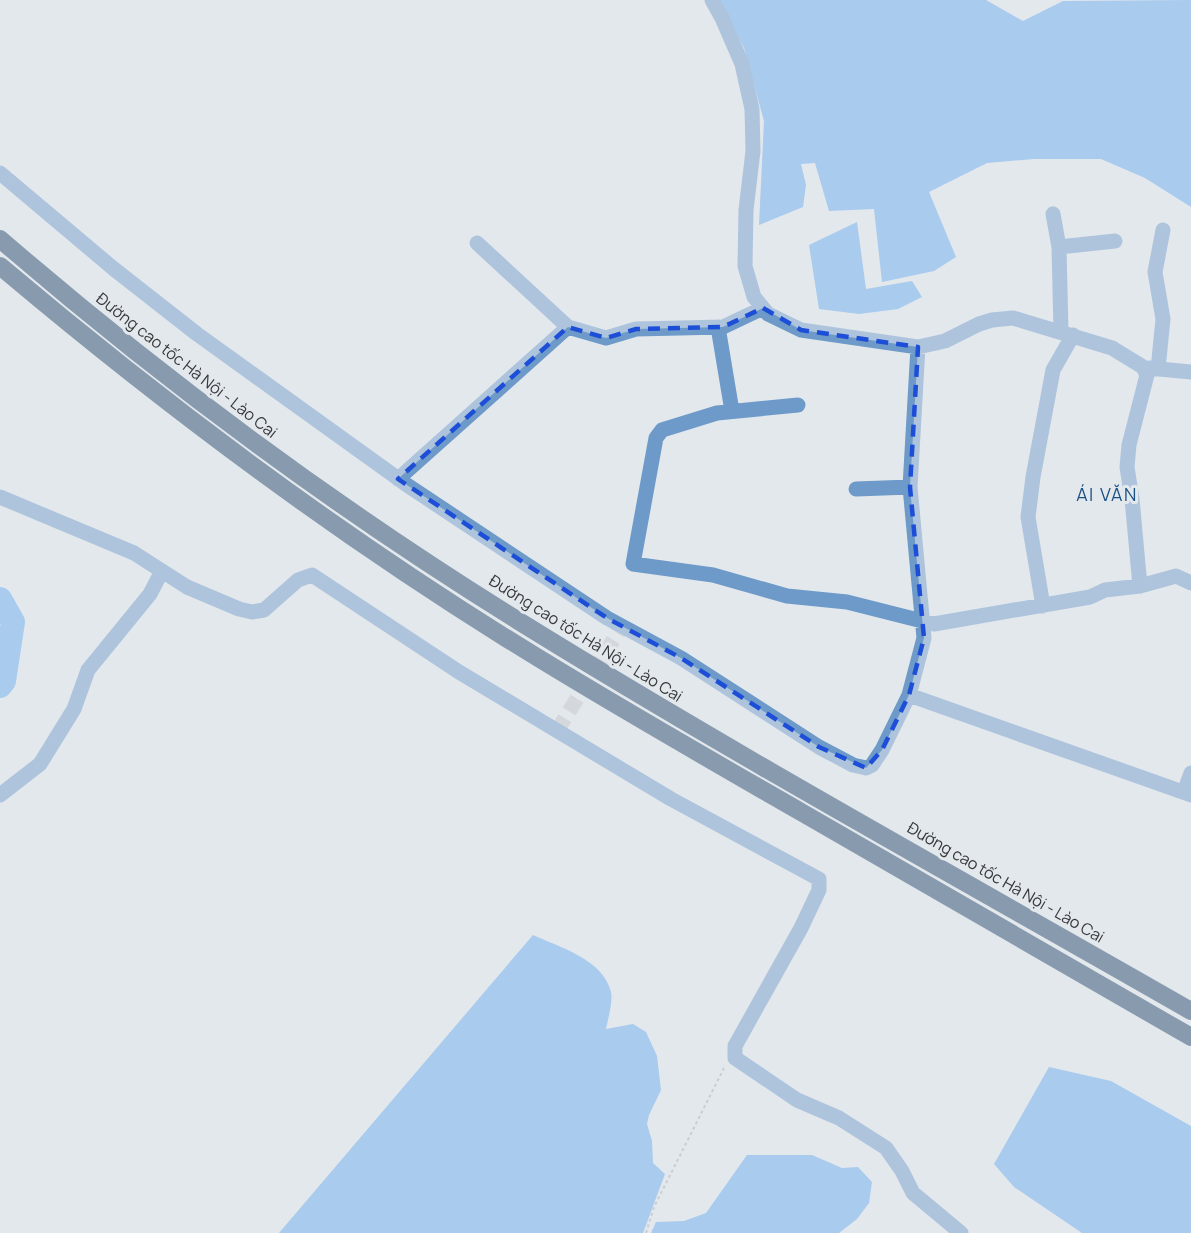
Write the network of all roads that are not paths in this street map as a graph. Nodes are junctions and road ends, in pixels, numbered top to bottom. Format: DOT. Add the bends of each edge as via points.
graph roads {
  1 [pos="712,0"];
  2 [pos="0,173"];
  3 [pos="1053,214"];
  4 [pos="1163,230"];
  5 [pos="0,239"];
  6 [pos="1115,240"];
  7 [pos="477,243"];
  8 [pos="1059,247"];
  9 [pos="0,266"];
  10 [pos="763,308"];
  11 [pos="568,327"];
  12 [pos="718,327"];
  13 [pos="1067,334"];
  14 [pos="918,347"];
  15 [pos="1151,368"];
  16 [pos="1191,372"];
  17 [pos="798,405"];
  18 [pos="732,411"];
  19 [pos="398,479"];
  20 [pos="910,487"];
  21 [pos="856,489"];
  22 [pos="0,497"];
  23 [pos="162,571"];
  24 [pos="1189,579"];
  25 [pos="1140,586"];
  26 [pos="1043,606"];
  27 [pos="922,621"];
  28 [pos="909,695"];
  29 [pos="1191,773"];
  30 [pos="1187,794"];
  31 [pos="0,795"];
  32 [pos="1191,1011"];
  33 [pos="1191,1037"];
  34 [pos="961,1233"];
  1 -- 10 [label="street" via="742,64 752,109 745,266 754,297"];
  2 -- 19 [label="street" via="197,334"];
  3 -- 8 [label="street"];
  4 -- 15 [label="street" via="1155,272 1163,319"];
  5 -- 32 [label="highway, Đường cao tốc Hà Nội - Lào Cai" via="144,359 264,449 515,619 669,712"];
  6 -- 8 [label="street"];
  7 -- 11 [label="street"];
  8 -- 13 [label="street"];
  9 -- 33 [label="highway" via="131,374 254,467 505,638"];
  10 -- 12 [label="street"];
  10 -- 14 [label="street" via="801,330"];
  11 -- 12 [label="street" via="606,338 636,329"];
  11 -- 19 [label="street"];
  12 -- 18 [label="street"];
  13 -- 14 [label="street" via="1013,318 992,320 945,341"];
  13 -- 15 [label="street" via="1112,348"];
  13 -- 26 [label="street" via="1053,370 1028,517"];
  14 -- 20 [label="street"];
  15 -- 16 [label="street"];
  15 -- 25 [label="street" via="1129,445 1127,467"];
  17 -- 18 [label="street"];
  18 -- 27 [label="street" via="662,430 656,438 633,564 713,574 787,596 846,602"];
  19 -- 28 [label="street" via="607,618 681,658 853,765 872,765"];
  20 -- 21 [label="street"];
  20 -- 27 [label="street"];
  22 -- 23 [label="street" via="134,553"];
  23 -- 31 [label="street" via="150,594 88,670 74,710 40,764"];
  23 -- 34 [label="street" via="187,587 252,612 264,610 298,580 312,575 478,684 671,799 819,879 819,890 801,928 735,1046 735,1058 797,1100 840,1118 886,1148 913,1193"];
  24 -- 25 [label="street" via="1176,576"];
  25 -- 26 [label="street" via="1105,590 1090,597"];
  26 -- 27 [label="street" via="934,624"];
  27 -- 28 [label="street" via="924,638"];
  28 -- 30 [label="street"];
  29 -- 30 [label="street"];
}
